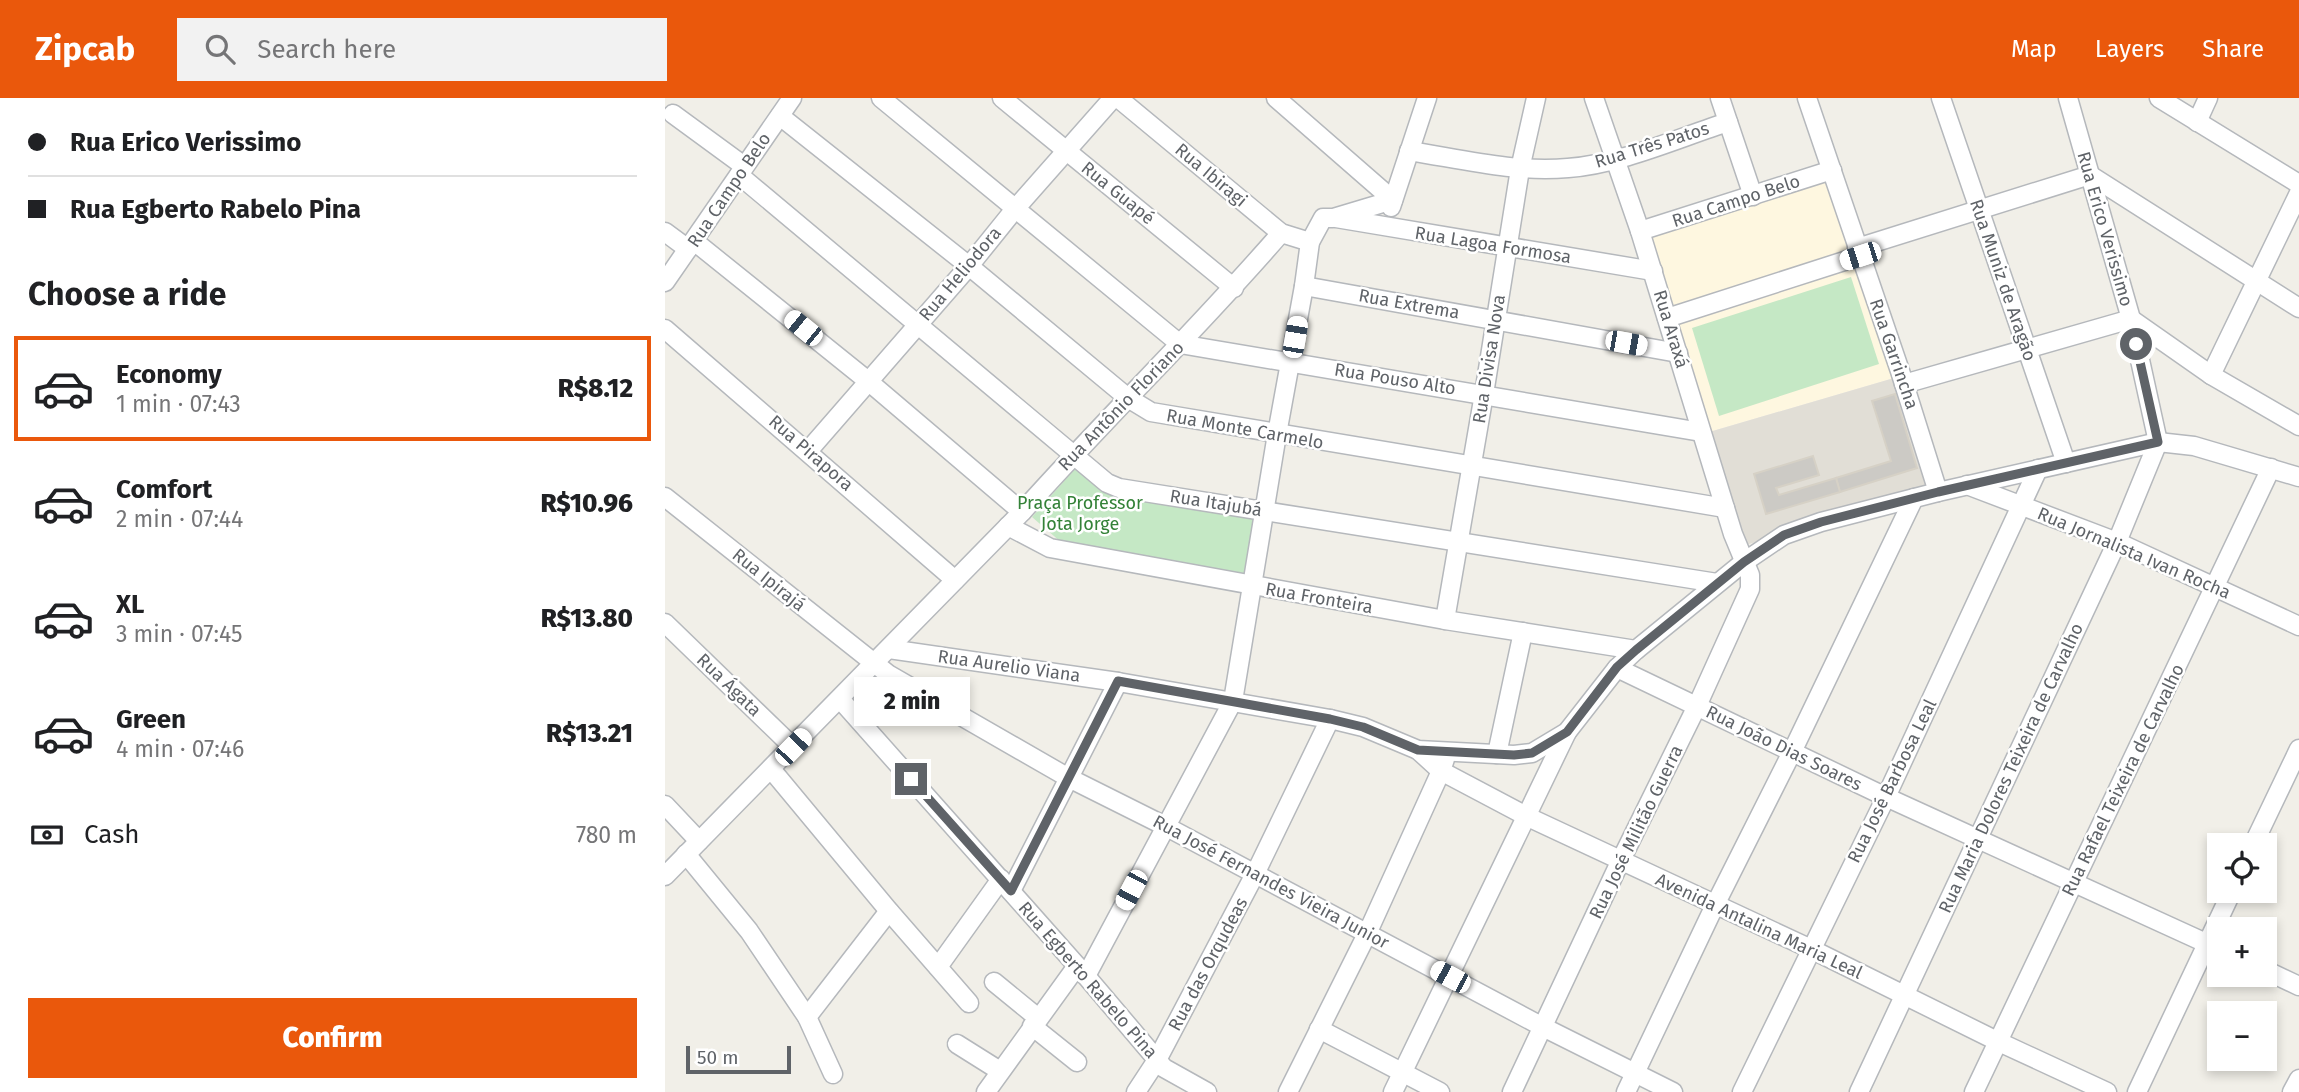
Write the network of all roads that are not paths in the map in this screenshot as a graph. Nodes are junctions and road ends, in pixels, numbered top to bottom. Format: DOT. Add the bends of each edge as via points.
graph roads {
  1 [pos="792,98"];
  2 [pos="881,98"];
  3 [pos="1002,98"];
  4 [pos="1116,98"];
  5 [pos="1276,98"];
  6 [pos="1427,98"];
  7 [pos="1536,98"];
  8 [pos="1594,98"];
  9 [pos="1720,98"];
  10 [pos="1807,98"];
  11 [pos="1941,98"];
  12 [pos="2068,98"];
  13 [pos="2159,98"];
  14 [pos="2208,98"];
  15 [pos="673,114"];
  16 [pos="780,116"];
  17 [pos="1728,121"];
  18 [pos="2197,122"];
  19 [pos="1066,150"];
  20 [pos="1409,151"];
  21 [pos="1614,159"];
  22 [pos="1520,169"];
  23 [pos="741,170"];
  24 [pos="1832,170"];
  25 [pos="2090,175"];
  26 [pos="2299,184"];
  27 [pos="2299,193"];
  28 [pos="1753,196"];
  29 [pos="1393,200"];
  30 [pos="1014,209"];
  31 [pos="1979,210"];
  32 [pos="1333,218"];
  33 [pos="1384,227"];
  34 [pos="1640,231"];
  35 [pos="665,232"];
  36 [pos="1281,233"];
  37 [pos="1310,242"];
  38 [pos="691,245"];
  39 [pos="1508,247"];
  40 [pos="1859,252"];
  41 [pos="969,267"];
  42 [pos="1653,271"];
  43 [pos="665,282"];
  44 [pos="2256,282"];
  45 [pos="1304,286"];
  46 [pos="1234,288"];
  47 [pos="2299,308"];
  48 [pos="1667,318"];
  49 [pos="2130,319"];
  50 [pos="1496,320"];
  51 [pos="918,324"];
  52 [pos="665,328"];
  53 [pos="1180,344"];
  54 [pos="2027,349"];
  55 [pos="1678,353"];
  56 [pos="1290,362"];
  57 [pos="2211,375"];
  58 [pos="868,381"];
  59 [pos="1904,383"];
  60 [pos="1484,394"];
  61 [pos="1128,398"];
  62 [pos="2299,426"];
  63 [pos="1700,432"];
  64 [pos="1277,434"];
  65 [pos="2158,442"];
  66 [pos="809,451"];
  67 [pos="1074,454"];
  68 [pos="2066,463"];
  69 [pos="1471,467"];
  70 [pos="2271,468"];
  71 [pos="2038,469"];
  72 [pos="2299,477"];
  73 [pos="1967,485"];
  74 [pos="1938,492"];
  75 [pos="665,497"];
  76 [pos="1914,498"];
  77 [pos="2021,506"];
  78 [pos="1725,509"];
  79 [pos="1265,511"];
  80 [pos="1021,512"];
  81 [pos="1008,526"];
  82 [pos="1459,541"];
  83 [pos="2117,542"];
  84 [pos="1746,565"];
  85 [pos="955,580"];
  86 [pos="1717,583"];
  87 [pos="1252,586"];
  88 [pos="2217,587"];
  89 [pos="1445,620"];
  90 [pos="665,623"];
  91 [pos="2299,626"];
  92 [pos="1523,632"];
  93 [pos="889,649"];
  94 [pos="1636,650"];
  95 [pos="874,663"];
  96 [pos="1617,667"];
  97 [pos="1118,681"];
  98 [pos="840,699"];
  99 [pos="1233,701"];
  100 [pos="1697,706"];
  101 [pos="1330,719"];
  102 [pos="1567,732"];
  103 [pos="793,747"];
  104 [pos="2299,749"];
  105 [pos="1418,750"];
  106 [pos="1792,752"];
  107 [pos="1446,753"];
  108 [pos="1497,754"];
  109 [pos="771,769"];
  110 [pos="1441,771"];
  111 [pos="1067,777"];
  112 [pos="1886,797"];
  113 [pos="665,805"];
  114 [pos="1528,817"];
  115 [pos="1165,826"];
  116 [pos="2259,833"];
  117 [pos="1977,837"];
  118 [pos="693,848"];
  119 [pos="1621,862"];
  120 [pos="1255,874"];
  121 [pos="665,876"];
  122 [pos="2075,881"];
  123 [pos="1006,885"];
  124 [pos="1714,905"];
  125 [pos="889,911"];
  126 [pos="1367,934"];
  127 [pos="2207,943"];
  128 [pos="1811,949"];
  129 [pos="2207,958"];
  130 [pos="938,967"];
  131 [pos="1082,971"];
  132 [pos="2277,976"];
  133 [pos="1450,977"];
  134 [pos="994,982"];
  135 [pos="2299,986"];
  136 [pos="1905,995"];
  137 [pos="969,1003"];
  138 [pos="807,1017"];
  139 [pos="1035,1022"];
  140 [pos="1543,1027"];
  141 [pos="1319,1029"];
  142 [pos="1999,1042"];
  143 [pos="957,1044"];
  144 [pos="1157,1060"];
  145 [pos="1077,1062"];
  146 [pos="1403,1073"];
  147 [pos="1636,1073"];
  148 [pos="833,1074"];
  149 [pos="2299,1079"];
  150 [pos="995,1085"];
  151 [pos="1136,1092"];
  152 [pos="1207,1092"];
  153 [pos="1288,1092"];
  154 [pos="1394,1092"];
  155 [pos="1440,1092"];
  156 [pos="1512,1092"];
  157 [pos="1626,1092"];
  158 [pos="1673,1092"];
  159 [pos="1742,1092"];
  160 [pos="1859,1092"];
  161 [pos="1974,1092"];
  162 [pos="2107,1092"];
  163 [pos="2137,1092"];
  164 [pos="2292,1092"];
  1 -- 16 [label="street, Rua Campo Belo"];
  2 -- 30 [label="street, Rua Pouso Alto"];
  3 -- 19 [label="street, Rua Guapé"];
  4 -- 19 [label="street, Rua Heliodora"];
  4 -- 36 [label="street, Rua Ibiragi"];
  5 -- 29 [label="street"];
  6 -- 20 [label="street"];
  7 -- 22 [label="street, Rua Divisa Nova"];
  8 -- 21 [label="street, Rua Araxá"];
  9 -- 17 [label="street"];
  10 -- 24 [label="street, Rua Garrincha"];
  11 -- 31 [label="street, Rua Muniz de Aragão"];
  12 -- 25 [label="street, Rua Erico Verissimo"];
  13 -- 18 [label="street"];
  14 -- 18 [label="street"];
  15 -- 23 [label="street, Rua Itajubá"];
  16 -- 23 [label="street, Rua Campo Belo"];
  16 -- 41 [label="street, Rua Monte Carmelo"];
  17 -- 21 [label="street, Rua Três Patos"];
  17 -- 28 [label="street"];
  18 -- 26 [label="street"];
  19 -- 30 [label="street, Rua Heliodora"];
  19 -- 46 [label="street, Rua Guapé"];
  20 -- 22 [label="street, Rua Três Patos"];
  20 -- 29 [label="street"];
  21 -- 22 [label="street, Rua Três Patos" via="1568,168"];
  21 -- 34 [label="street, Rua Araxá"];
  22 -- 39 [label="street, Rua Divisa Nova"];
  23 -- 38 [label="street, Rua Campo Belo"];
  23 -- 51 [label="street, Rua Itajubá"];
  24 -- 28 [label="street, Rua Campo Belo"];
  24 -- 40 [label="street, Rua Garrincha"];
  25 -- 31 [label="street"];
  25 -- 44 [label="street"];
  25 -- 49 [label="street, Rua Erico Verissimo"];
  27 -- 44 [label="street"];
  28 -- 34 [label="street, Rua Campo Belo"];
  29 -- 32 [label="street"];
  29 -- 33 [label="street"];
  30 -- 41 [label="street, Rua Heliodora"];
  30 -- 53 [label="street, Rua Pouso Alto"];
  31 -- 40 [label="street"];
  31 -- 54 [label="street, Rua Muniz de Aragão"];
  32 -- 33 [label="street, Rua Lagoa Formosa"];
  32 -- 37 [label="street" via="1323,218"];
  33 -- 39 [label="street, Rua Lagoa Formosa"];
  34 -- 42 [label="street, Rua Araxá"];
  35 -- 38 [label="street"];
  36 -- 37 [label="street, Rua Ibiragi"];
  36 -- 46 [label="street, Rua Antônio Floriano"];
  37 -- 45 [label="street"];
  38 -- 43 [label="street, Rua Campo Belo"];
  38 -- 58 [label="street"];
  39 -- 42 [label="street, Rua Lagoa Formosa"];
  39 -- 50 [label="street, Rua Divisa Nova"];
  40 -- 48 [label="street"];
  40 -- 59 [label="street, Rua Garrincha"];
  41 -- 51 [label="street, Rua Heliodora"];
  41 -- 61 [label="street, Rua Monte Carmelo"];
  42 -- 48 [label="street, Rua Araxá"];
  44 -- 47 [label="street"];
  44 -- 57 [label="street"];
  45 -- 50 [label="street, Rua Extrema"];
  45 -- 56 [label="street"];
  46 -- 53 [label="street, Rua Antônio Floriano"];
  48 -- 55 [label="street, Rua Araxá"];
  49 -- 54 [label="street"];
  49 -- 57 [label="street"];
  49 -- 65 [label="street, Rua Erico Verissimo"];
  50 -- 55 [label="street, Rua Extrema"];
  50 -- 60 [label="street, Rua Divisa Nova"];
  51 -- 58 [label="street, Rua Heliodora"];
  51 -- 67 [label="street, Rua Itajubá"];
  52 -- 66 [label="street, Rua Pirapora"];
  53 -- 56 [label="street, Rua Pouso Alto"];
  53 -- 61 [label="street, Rua Antônio Floriano"];
  54 -- 59 [label="street"];
  54 -- 68 [label="street, Rua Muniz de Aragão"];
  55 -- 63 [label="street, Rua Araxá"];
  56 -- 60 [label="street, Rua Pouso Alto"];
  56 -- 64 [label="street"];
  57 -- 62 [label="street"];
  58 -- 66 [label="street, Rua Heliodora"];
  58 -- 80 [label="street"];
  59 -- 74 [label="street, Rua Garrincha"];
  60 -- 63 [label="street, Rua Pouso Alto"];
  60 -- 69 [label="street, Rua Divisa Nova"];
  61 -- 64 [label="street, Rua Monte Carmelo" via="1161,415"];
  61 -- 67 [label="street, Rua Antônio Floriano"];
  63 -- 78 [label="street, Rua Araxá"];
  64 -- 69 [label="street, Rua Monte Carmelo"];
  64 -- 79 [label="street"];
  65 -- 68 [label="street, Rua Aurelio Viana"];
  65 -- 70 [label="street, Rua Aurelio Viana" via="2194,446"];
  65 -- 83 [label="street, Rua Maria Dolores Teixeira de Carvalho"];
  66 -- 85 [label="street, Rua Pirapora"];
  67 -- 79 [label="street, Rua Itajubá" via="1119,488"];
  67 -- 80 [label="street, Rua Antônio Floriano"];
  68 -- 71 [label="street, Rua Aurelio Viana"];
  69 -- 78 [label="street, Rua Monte Carmelo"];
  69 -- 82 [label="street, Rua Divisa Nova"];
  70 -- 72 [label="street, Rua Aurelio Viana"];
  70 -- 88 [label="street, Rua Rafael Teixeira de Carvalho"];
  71 -- 73 [label="street, Rua Aurelio Viana"];
  71 -- 77 [label="street, Rua José Barbosa Leal"];
  73 -- 74 [label="street, Rua Aurelio Viana"];
  73 -- 77 [label="street, Rua Jornalista Ivan Rocha"];
  74 -- 76 [label="street, Rua Aurelio Viana"];
  75 -- 95 [label="street, Rua Ipirajá"];
  76 -- 84 [label="street, Rua Aurelio Viana" via="1795,530"];
  76 -- 106 [label="street"];
  77 -- 83 [label="street, Rua Jornalista Ivan Rocha"];
  77 -- 112 [label="street, Rua José Barbosa Leal"];
  78 -- 84 [label="street, Rua Araxá"];
  79 -- 82 [label="street, Rua Itajubá"];
  79 -- 87 [label="street"];
  80 -- 81 [label="street, Rua Antônio Floriano"];
  81 -- 85 [label="street, Rua Antônio Floriano"];
  81 -- 87 [label="street, Rua Fronteira" via="1050,548"];
  82 -- 86 [label="street, Rua Itajubá"];
  82 -- 89 [label="street, Rua Divisa Nova"];
  83 -- 88 [label="street, Rua Jornalista Ivan Rocha"];
  83 -- 117 [label="street, Rua Maria Dolores Teixeira de Carvalho"];
  84 -- 86 [label="street, Rua Aurelio Viana"];
  84 -- 100 [label="street, Rua José Militão Guerra" via="1751,581 1746,600"];
  85 -- 93 [label="street, Rua Antônio Floriano"];
  86 -- 94 [label="street, Rua Aurelio Viana"];
  87 -- 89 [label="street, Rua Fronteira"];
  87 -- 99 [label="street"];
  88 -- 91 [label="street, Rua Jornalista Ivan Rocha"];
  88 -- 122 [label="street, Rua Rafael Teixeira de Carvalho"];
  89 -- 92 [label="street, Rua Fronteira"];
  90 -- 103 [label="street, Rua Ágata"];
  92 -- 94 [label="street, Rua Fronteira"];
  92 -- 108 [label="street"];
  93 -- 95 [label="street, Rua Antônio Floriano"];
  93 -- 97 [label="street, Rua Aurelio Viana"];
  94 -- 96 [label="street, Rua Aurelio Viana"];
  95 -- 98 [label="street, Rua Antônio Floriano"];
  95 -- 111 [label="street, Rua José Fernandes Vieira Junior"];
  96 -- 100 [label="street, Rua João Dias Soares"];
  96 -- 102 [label="street, Rua Aurelio Viana"];
  97 -- 99 [label="street, Rua Aurelio Viana"];
  97 -- 111 [label="street"];
  98 -- 103 [label="street, Rua Antônio Floriano"];
  98 -- 123 [label="street, Rua Egberto Rabelo Pina"];
  99 -- 101 [label="street, Rua Aurelio Viana"];
  99 -- 115 [label="street"];
  100 -- 106 [label="street, Rua João Dias Soares"];
  100 -- 119 [label="street, Rua José Militão Guerra"];
  101 -- 105 [label="street, Rua Aurelio Viana"];
  101 -- 120 [label="street, Rua das Orqudeas"];
  102 -- 108 [label="street, Rua Aurelio Viana" via="1532,753"];
  102 -- 114 [label="street"];
  103 -- 109 [label="street, Rua Antônio Floriano"];
  104 -- 116 [label="street"];
  105 -- 107 [label="street, Rua Aurelio Viana"];
  105 -- 110 [label="street, Avenida Antalina Maria Leal"];
  106 -- 112 [label="street, Rua João Dias Soares"];
  106 -- 124 [label="street"];
  107 -- 108 [label="street, Rua Aurelio Viana"];
  107 -- 110 [label="street"];
  109 -- 118 [label="street, Rua Antônio Floriano"];
  109 -- 125 [label="street"];
  110 -- 114 [label="street, Avenida Antalina Maria Leal"];
  110 -- 126 [label="street"];
  111 -- 115 [label="street, Rua José Fernandes Vieira Junior"];
  111 -- 123 [label="street"];
  112 -- 117 [label="street, Rua João Dias Soares"];
  112 -- 128 [label="street, Rua José Barbosa Leal"];
  113 -- 118 [label="street"];
  114 -- 119 [label="street, Avenida Antalina Maria Leal"];
  114 -- 133 [label="street"];
  115 -- 120 [label="street, Rua José Fernandes Vieira Junior"];
  115 -- 131 [label="street"];
  117 -- 122 [label="street, Rua João Dias Soares"];
  117 -- 136 [label="street, Rua Maria Dolores Teixeira de Carvalho"];
  118 -- 121 [label="street, Rua Antônio Floriano"];
  118 -- 138 [label="street"];
  119 -- 124 [label="street, Avenida Antalina Maria Leal"];
  119 -- 140 [label="street, Rua José Militão Guerra"];
  120 -- 126 [label="street, Rua José Fernandes Vieira Junior"];
  120 -- 144 [label="street, Rua das Orqudeas"];
  122 -- 127 [label="street, Rua João Dias Soares"];
  122 -- 142 [label="street, Rua Rafael Teixeira de Carvalho"];
  123 -- 130 [label="street"];
  123 -- 131 [label="street, Rua Egberto Rabelo Pina"];
  124 -- 128 [label="street, Avenida Antalina Maria Leal"];
  124 -- 147 [label="street"];
  125 -- 130 [label="street"];
  125 -- 138 [label="street"];
  126 -- 133 [label="street, Rua José Fernandes Vieira Junior"];
  126 -- 141 [label="street"];
  128 -- 136 [label="street, Avenida Antalina Maria Leal"];
  128 -- 159 [label="street, Rua José Barbosa Leal"];
  129 -- 163 [label="street"];
  130 -- 137 [label="street"];
  131 -- 139 [label="street"];
  131 -- 144 [label="street, Rua Egberto Rabelo Pina"];
  132 -- 135 [label="street"];
  133 -- 140 [label="street, Rua José Fernandes Vieira Junior"];
  133 -- 146 [label="street"];
  134 -- 139 [label="street"];
  136 -- 142 [label="street, Avenida Antalina Maria Leal"];
  136 -- 160 [label="street, Rua Maria Dolores Teixeira de Carvalho"];
  138 -- 148 [label="street"];
  139 -- 145 [label="street"];
  139 -- 150 [label="street"];
  140 -- 147 [label="street, Rua José Fernandes Vieira Junior"];
  140 -- 156 [label="street, Rua José Militão Guerra"];
  141 -- 146 [label="street"];
  141 -- 153 [label="street"];
  142 -- 161 [label="street, Rua Rafael Teixeira de Carvalho"];
  142 -- 162 [label="street, Avenida Antalina Maria Leal"];
  143 -- 150 [label="street"];
  144 -- 151 [label="street, Rua das Orqudeas"];
  144 -- 152 [label="street, Rua Egberto Rabelo Pina"];
  146 -- 154 [label="street"];
  146 -- 155 [label="street"];
  147 -- 157 [label="street"];
  147 -- 158 [label="street, Rua José Fernandes Vieira Junior"];
  149 -- 164 [label="street"];
}
